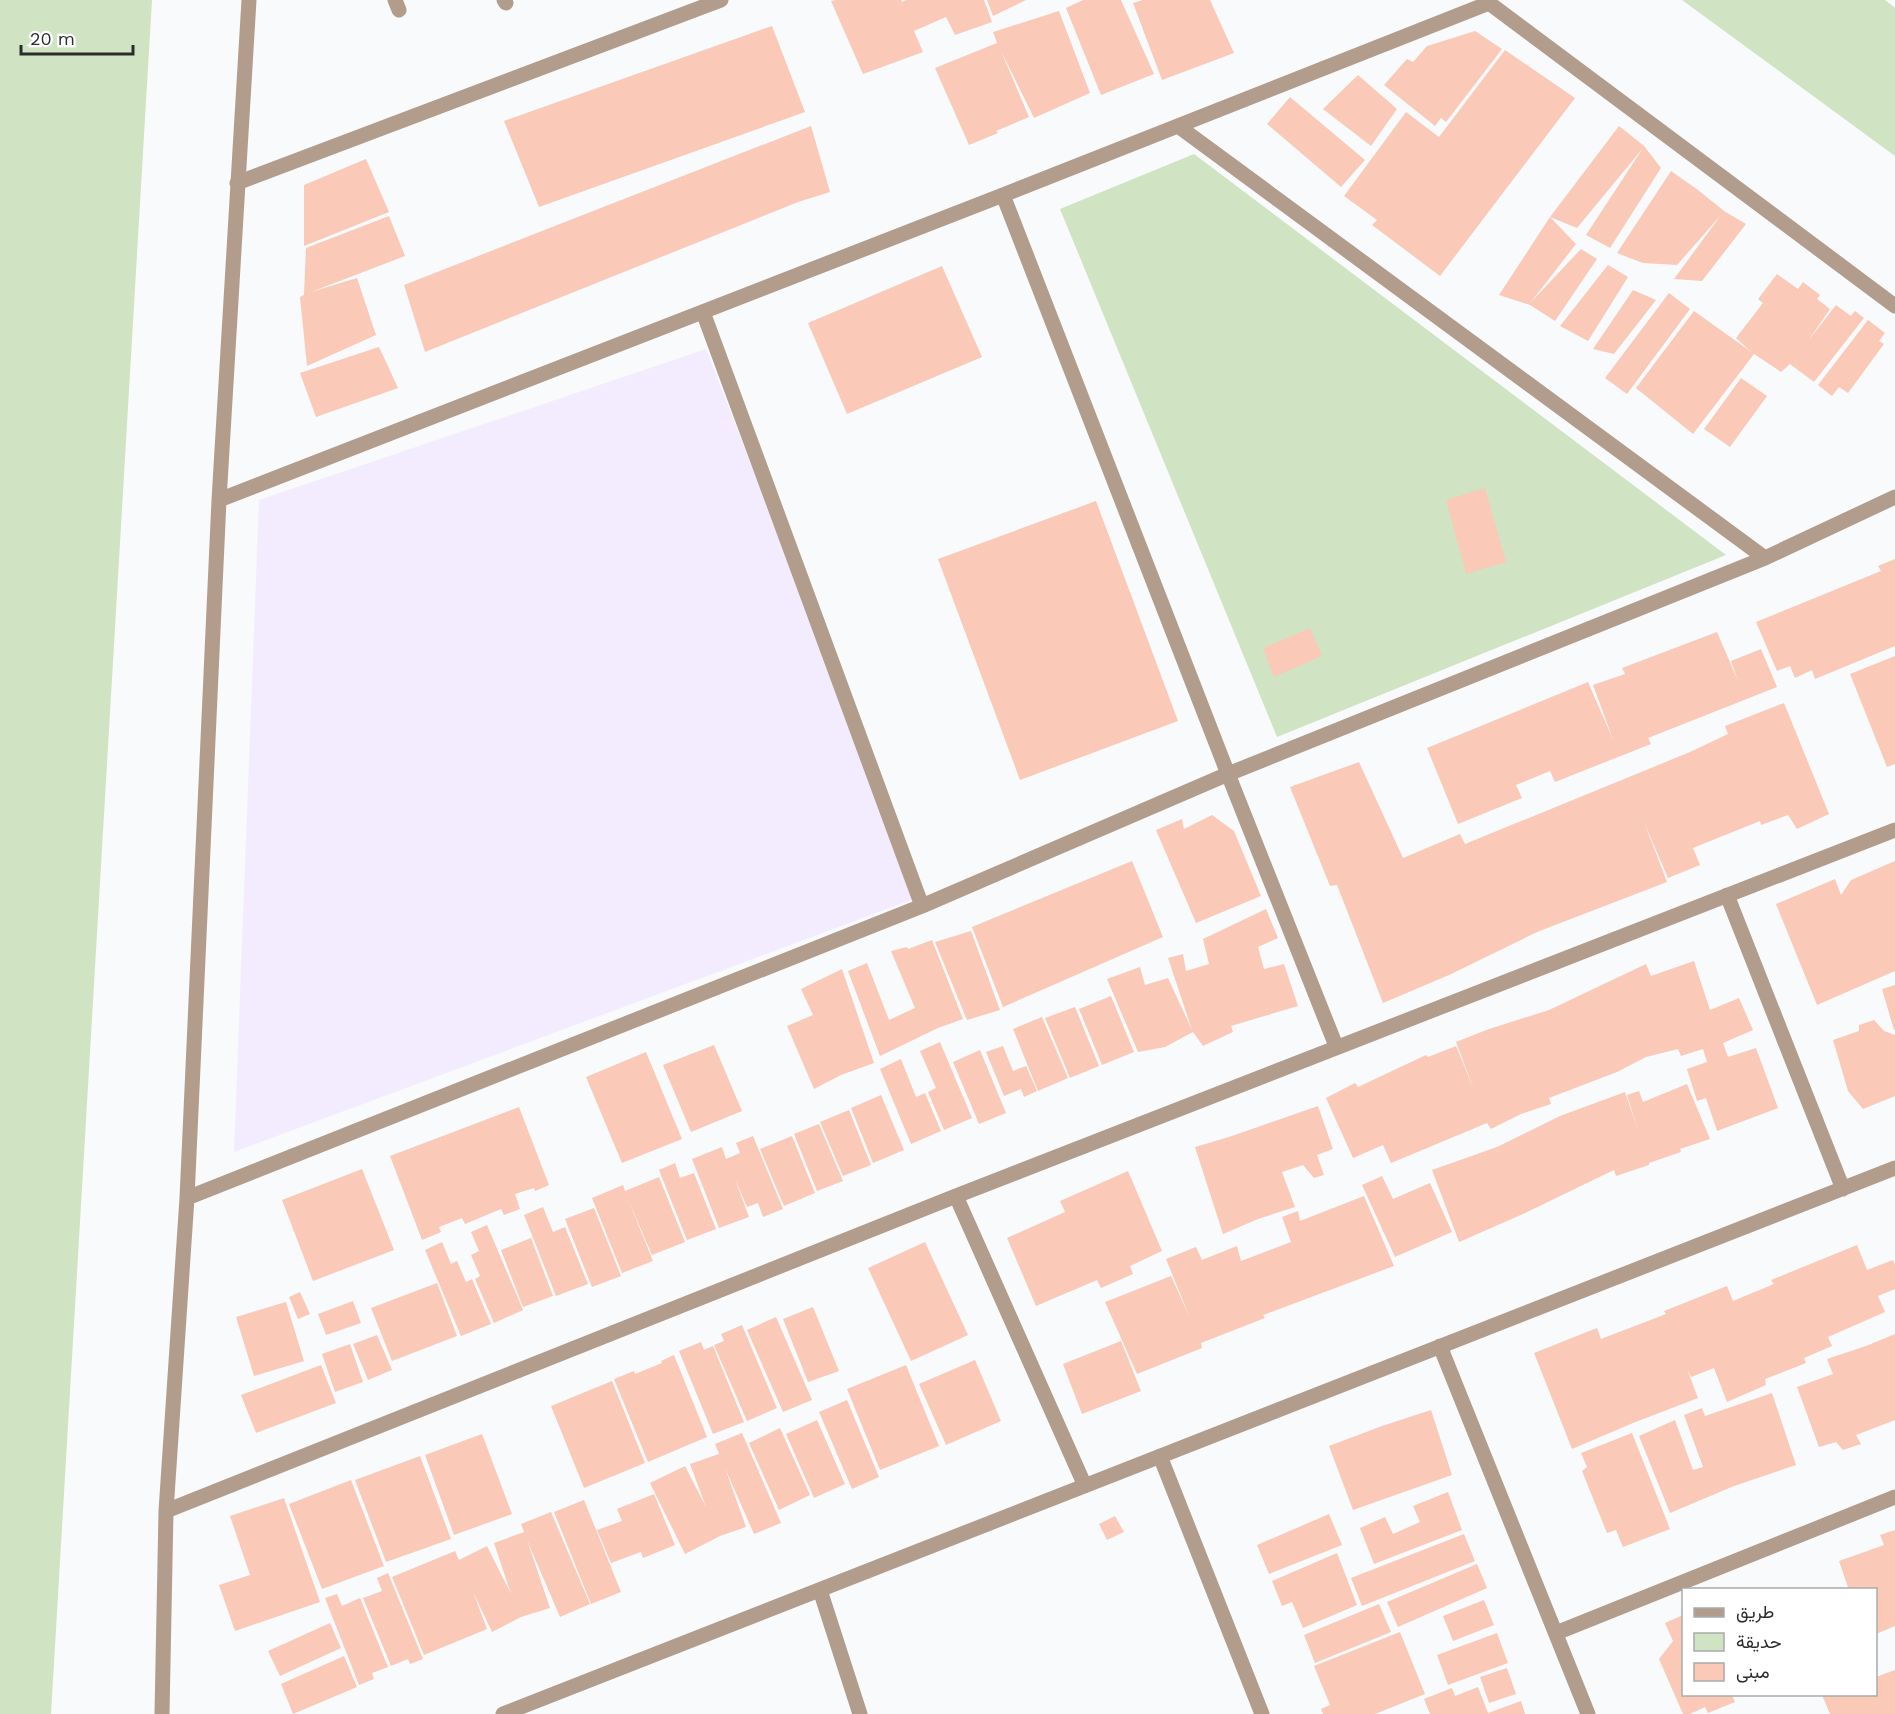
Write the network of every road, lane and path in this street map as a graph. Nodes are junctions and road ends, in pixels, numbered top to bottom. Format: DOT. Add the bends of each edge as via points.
graph roads {
  1 [pos="249,0"];
  2 [pos="721,0"];
  3 [pos="1487,1"];
  4 [pos="1178,126"];
  5 [pos="237,183"];
  6 [pos="1003,195"];
  7 [pos="1895,306"];
  8 [pos="703,312"];
  9 [pos="1895,497"];
  10 [pos="219,500"];
  11 [pos="1765,558"];
  12 [pos="1228,774"];
  13 [pos="1895,830"];
  14 [pos="1726,895"];
  15 [pos="922,906"];
  16 [pos="1336,1046"];
  17 [pos="1895,1168"];
  18 [pos="1843,1189"];
  19 [pos="956,1196"];
  20 [pos="187,1198"];
  21 [pos="1440,1346"];
  22 [pos="1160,1456"];
  23 [pos="1085,1486"];
  24 [pos="1895,1497"];
  25 [pos="166,1511"];
  26 [pos="820,1590"];
  27 [pos="1556,1633"];
  28 [pos="162,1714"];
  29 [pos="503,1714"];
  30 [pos="860,1714"];
  31 [pos="1262,1714"];
  32 [pos="1588,1714"];
  1 -- 5 [label="street"];
  2 -- 5 [label="street"];
  3 -- 4 [label="street"];
  3 -- 7 [label="street"];
  4 -- 6 [label="street"];
  4 -- 11 [label="street"];
  5 -- 10 [label="street"];
  6 -- 8 [label="street"];
  6 -- 12 [label="street"];
  8 -- 10 [label="street"];
  8 -- 15 [label="street"];
  9 -- 11 [label="street"];
  10 -- 20 [label="street"];
  11 -- 12 [label="street"];
  12 -- 15 [label="street"];
  12 -- 16 [label="street"];
  13 -- 14 [label="street"];
  14 -- 16 [label="street"];
  14 -- 18 [label="street"];
  15 -- 20 [label="street"];
  16 -- 19 [label="street"];
  17 -- 18 [label="street"];
  18 -- 21 [label="street"];
  19 -- 23 [label="street"];
  19 -- 25 [label="street"];
  20 -- 25 [label="street"];
  21 -- 22 [label="street"];
  21 -- 27 [label="street"];
  22 -- 23 [label="street"];
  22 -- 31 [label="street"];
  23 -- 26 [label="street"];
  24 -- 27 [label="street"];
  25 -- 28 [label="street"];
  26 -- 29 [label="street"];
  26 -- 30 [label="street"];
  27 -- 32 [label="street"];
}
